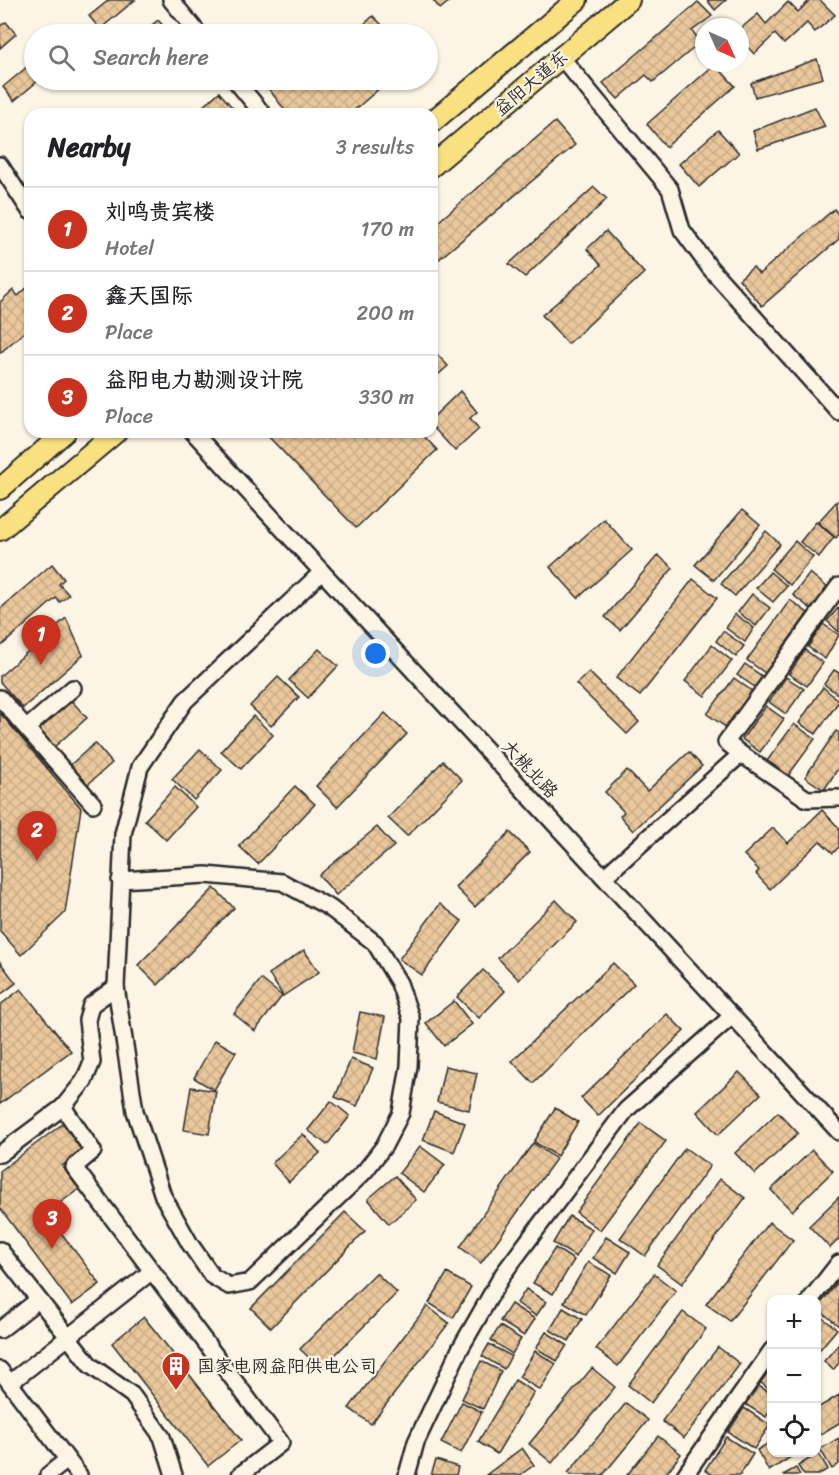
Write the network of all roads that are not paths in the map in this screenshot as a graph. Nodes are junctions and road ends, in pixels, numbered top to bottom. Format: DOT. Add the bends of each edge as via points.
graph roads {
  1 [pos="171,0"];
  2 [pos="578,0"];
  3 [pos="629,0"];
  4 [pos="191,24"];
  5 [pos="561,57"];
  6 [pos="244,90"];
  7 [pos="258,108"];
  8 [pos="438,117"];
  9 [pos="438,161"];
  10 [pos="0,165"];
  11 [pos="24,202"];
  12 [pos="839,412"];
  13 [pos="58,438"];
  14 [pos="109,438"];
  15 [pos="199,438"];
  16 [pos="0,489"];
  17 [pos="0,530"];
  18 [pos="322,572"];
  19 [pos="839,586"];
  20 [pos="73,688"];
  21 [pos="0,698"];
  22 [pos="27,728"];
  23 [pos="741,754"];
  24 [pos="839,798"];
  25 [pos="93,804"];
  26 [pos="604,877"];
  27 [pos="120,880"];
  28 [pos="116,987"];
  29 [pos="732,1016"];
  30 [pos="63,1107"];
  31 [pos="839,1132"];
  32 [pos="0,1154"];
  33 [pos="0,1250"];
  34 [pos="839,1263"];
  35 [pos="152,1271"];
  36 [pos="813,1295"];
  37 [pos="38,1300"];
  38 [pos="0,1330"];
  39 [pos="67,1338"];
  40 [pos="767,1356"];
  41 [pos="0,1370"];
  42 [pos="10,1383"];
  43 [pos="67,1460"];
  44 [pos="48,1475"];
  45 [pos="79,1475"];
  46 [pos="174,1475"];
  47 [pos="240,1475"];
  48 [pos="407,1475"];
  49 [pos="685,1475"];
  1 -- 4 [label="street"];
  2 -- 8 [label="main road"];
  3 -- 5 [label="main road, 益阳大道东"];
  5 -- 9 [label="main road, 益阳大道东"];
  5 -- 12 [label="street" via="670,189 682,230 710,268"];
  6 -- 7 [label="street"];
  10 -- 11 [label="street"];
  13 -- 16 [label="main road"];
  14 -- 17 [label="main road"];
  15 -- 18 [label="street, 大桃北路"];
  18 -- 26 [label="street, 大桃北路"];
  18 -- 27 [label="street" via="185,701 140,767 123,834"];
  19 -- 23 [label="street" via="726,742"];
  20 -- 22 [label="street"];
  21 -- 22 [label="street"];
  22 -- 25 [label="street"];
  23 -- 24 [label="street" via="807,799"];
  23 -- 26 [label="street"];
  26 -- 29 [label="street, 大桃北路"];
  27 -- 28 [label="street"];
  27 -- 28 [label="street" via="206,874 282,882 330,908 375,943 399,983 411,1018 401,1113 384,1146 365,1171 250,1282 229,1286 212,1276 163,1196 135,1111"];
  28 -- 30 [label="street" via="91,1005 87,1020 92,1062 84,1081"];
  29 -- 31 [label="street, 大桃北路"];
  29 -- 48 [label="street" via="626,1110 503,1274 460,1349 416,1442"];
  30 -- 32 [label="street"];
  30 -- 35 [label="street" via="93,1151 74,1167"];
  33 -- 37 [label="street"];
  34 -- 36 [label="street"];
  35 -- 39 [label="street"];
  35 -- 47 [label="street" via="281,1443"];
  37 -- 38 [label="street"];
  37 -- 39 [label="street"];
  39 -- 42 [label="street"];
  39 -- 46 [label="street" via="90,1365 132,1395 162,1437"];
  40 -- 49 [label="street"];
  41 -- 42 [label="street"];
  42 -- 43 [label="street"];
  43 -- 44 [label="street"];
  43 -- 45 [label="street"];
}
